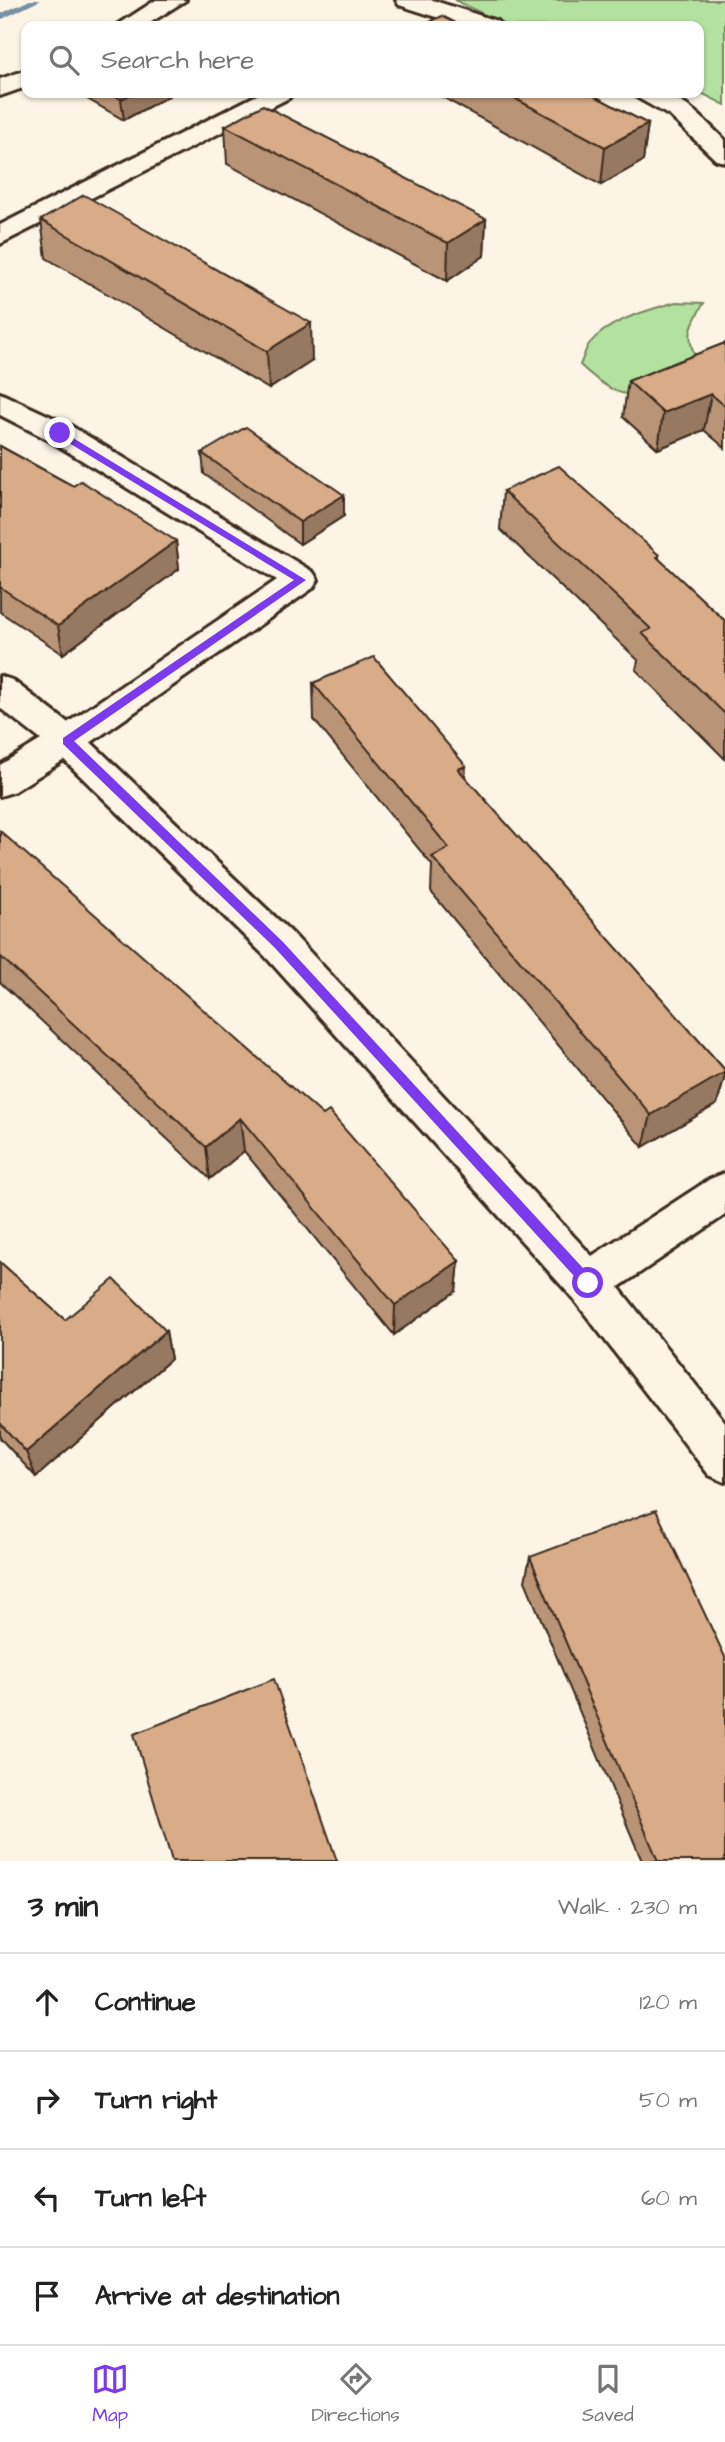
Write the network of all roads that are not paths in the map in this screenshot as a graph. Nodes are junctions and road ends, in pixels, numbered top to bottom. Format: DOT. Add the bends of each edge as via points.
graph roads {
  1 [pos="174,0"];
  2 [pos="408,0"];
  3 [pos="441,10"];
  4 [pos="137,21"];
  5 [pos="420,21"];
  6 [pos="473,21"];
  7 [pos="21,80"];
  8 [pos="0,89"];
  9 [pos="270,98"];
  10 [pos="656,98"];
  11 [pos="725,155"];
  12 [pos="0,236"];
  13 [pos="0,403"];
  14 [pos="0,689"];
  15 [pos="67,741"];
  16 [pos="0,782"];
  17 [pos="725,1192"];
  18 [pos="588,1283"];
  19 [pos="725,1459"];
  1 -- 4 [label="street"];
  2 -- 3 [label="street"];
  3 -- 5 [label="street"];
  3 -- 6 [label="street"];
  7 -- 8 [label="street"];
  9 -- 12 [label="street"];
  10 -- 11 [label="street" via="679,111"];
  13 -- 15 [label="street" via="60,433 301,580"];
  14 -- 15 [label="street"];
  15 -- 16 [label="street"];
  15 -- 18 [label="street" via="279,945"];
  17 -- 18 [label="street"];
  18 -- 19 [label="street"];
}
